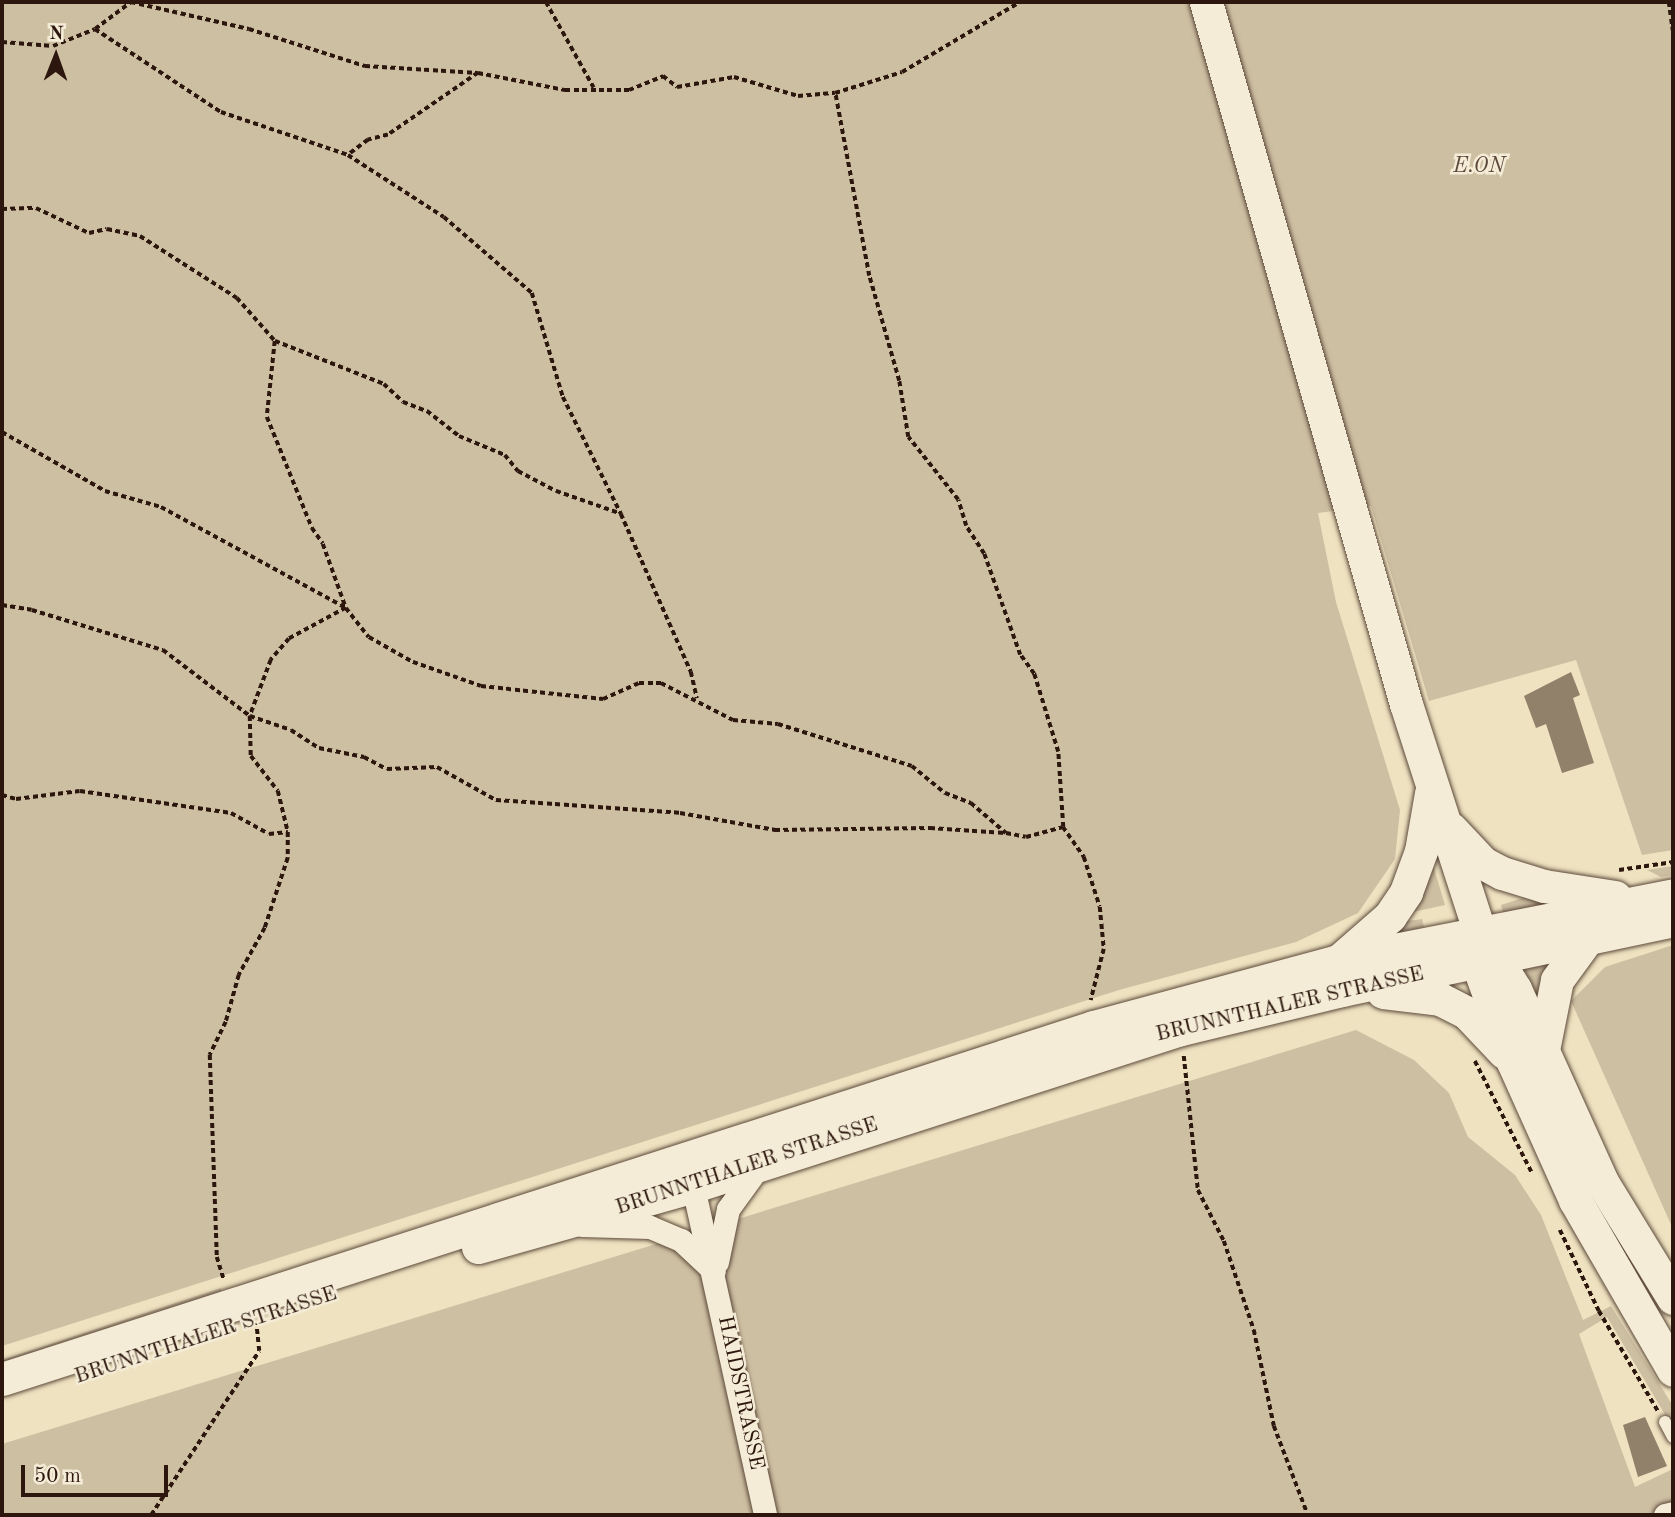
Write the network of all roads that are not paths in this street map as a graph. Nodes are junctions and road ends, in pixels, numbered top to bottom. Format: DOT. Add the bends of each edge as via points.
graph roads {
  1 [pos="1206,2"];
  2 [pos="1432,785"];
  3 [pos="1443,818"];
  4 [pos="1659,897"];
  5 [pos="1673,920"];
  6 [pos="1587,939"];
  7 [pos="1486,951"];
  8 [pos="1340,975"];
  9 [pos="1528,1058"];
  10 [pos="761,1164"];
  11 [pos="690,1171"];
  12 [pos="570,1222"];
  13 [pos="714,1271"];
  14 [pos="1673,1298"];
  15 [pos="1673,1370"];
  16 [pos="2,1379"];
  17 [pos="2,1402"];
  18 [pos="1665,1422"];
  19 [pos="1673,1437"];
  20 [pos="1673,1513"];
  21 [pos="765,1515"];
  22 [pos="1665,1515"];
  1 -- 2 [label="main road"];
  2 -- 3 [label="main road"];
  2 -- 8 [label="main road" via="1422,851 1406,892"];
  3 -- 4 [label="main road" via="1465,847 1502,873 1572,892"];
  3 -- 7 [label="main road"];
  4 -- 7 [label="main road"];
  5 -- 6 [label="main road"];
  6 -- 7 [label="main road"];
  6 -- 9 [label="main road" via="1557,980"];
  7 -- 8 [label="main road, BRUNNTHALER STRASSE"];
  7 -- 9 [label="main road"];
  8 -- 9 [label="main road" via="1440,999"];
  8 -- 10 [label="main road, BRUNNTHALER STRASSE"];
  8 -- 11 [label="main road, BRUNNTHALER STRASSE" via="1094,1027"];
  9 -- 14 [label="main road"];
  9 -- 15 [label="main road" via="1576,1200"];
  10 -- 11 [label="main road, BRUNNTHALER STRASSE"];
  10 -- 13 [label="street, HAIDSTRASSE" via="728,1209"];
  11 -- 12 [label="main road, BRUNNTHALER STRASSE"];
  11 -- 13 [label="street, HAIDSTRASSE"];
  11 -- 16 [label="main road, BRUNNTHALER STRASSE"];
  12 -- 13 [label="street" via="593,1228 650,1227 681,1240"];
  12 -- 17 [label="main road, BRUNNTHALER STRASSE"];
  13 -- 21 [label="street, HAIDSTRASSE"];
  18 -- 19 [label="lane"];
  20 -- 22 [label="street"];
}
